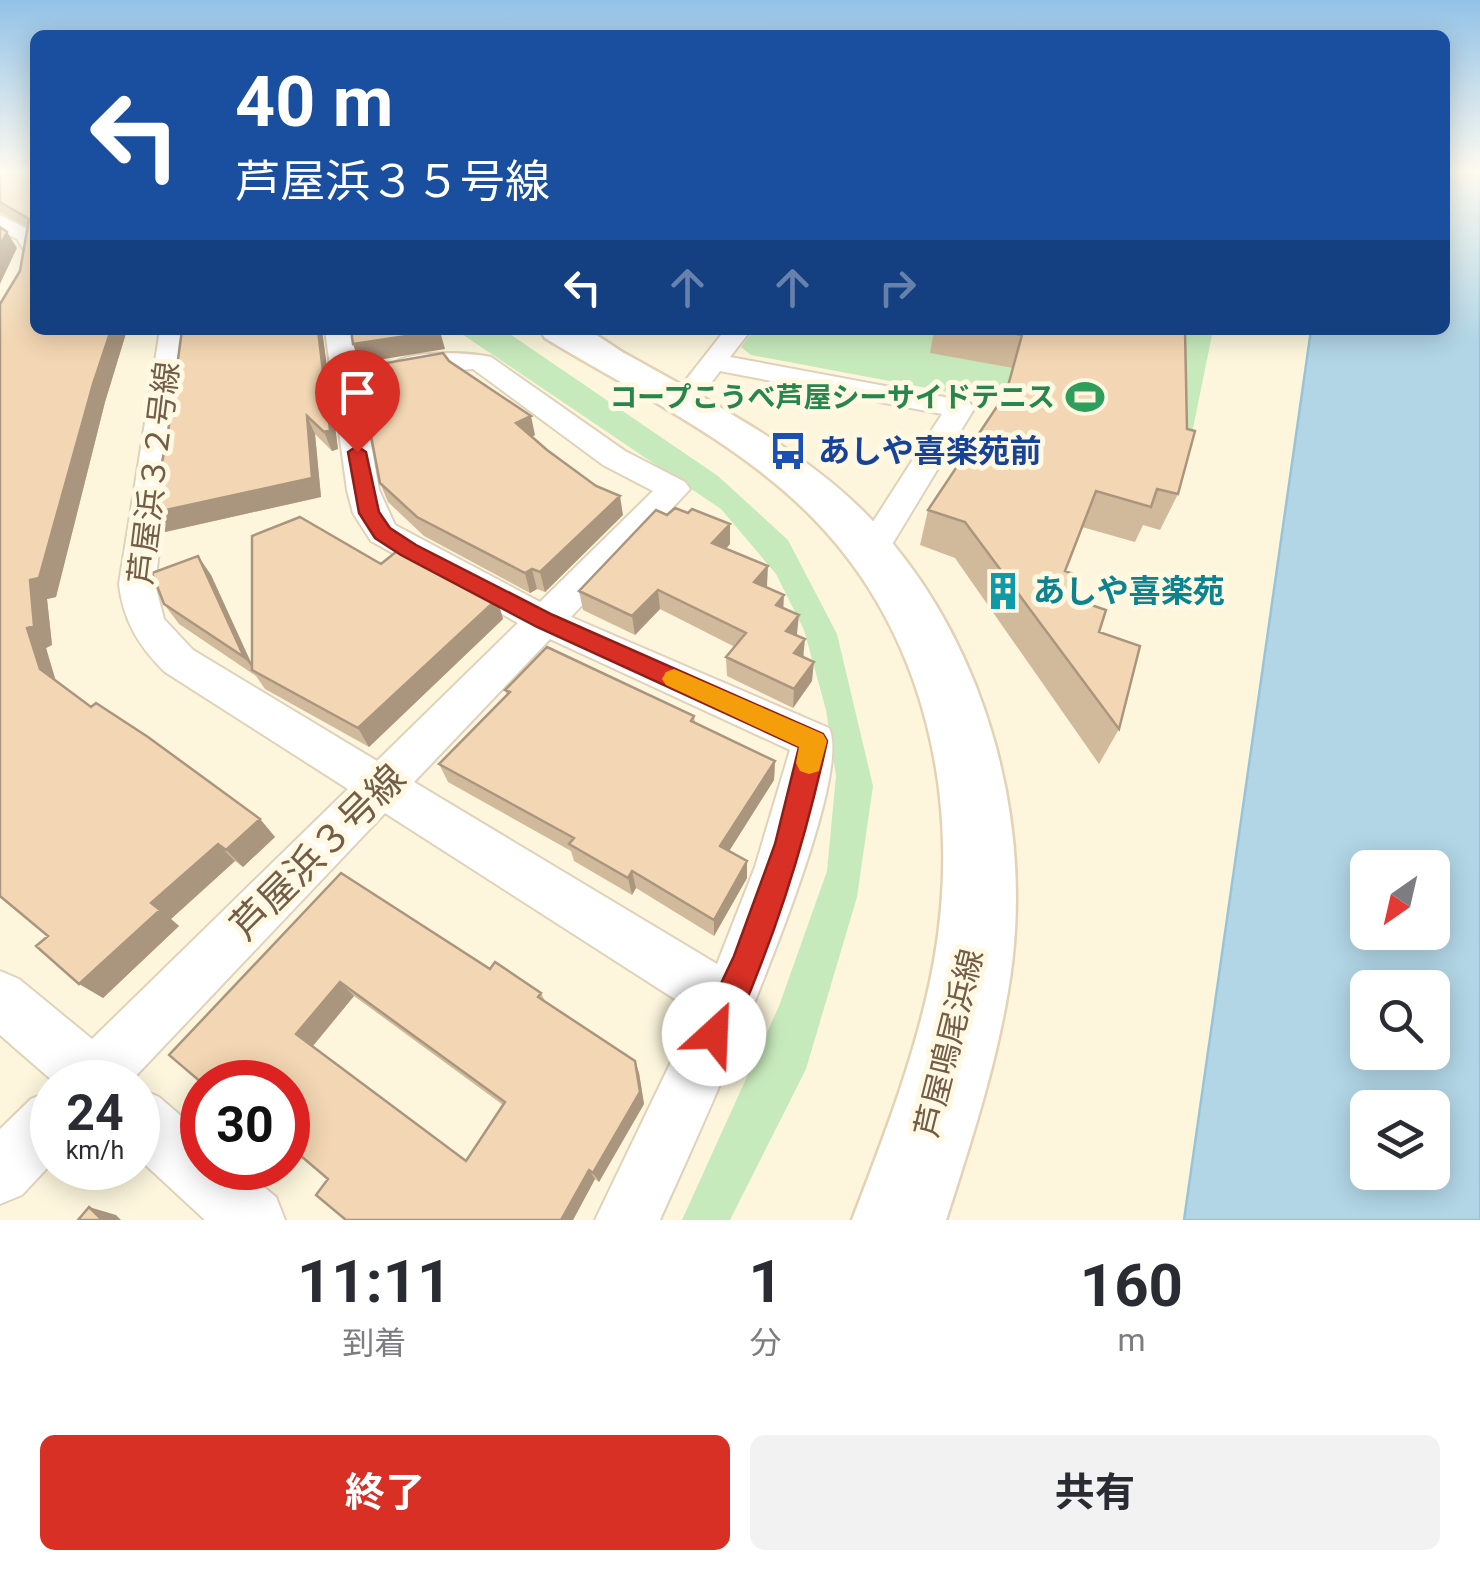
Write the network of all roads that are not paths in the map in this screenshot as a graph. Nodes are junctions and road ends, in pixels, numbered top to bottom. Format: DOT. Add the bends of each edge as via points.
graph roads {
  1 [pos="12,228"];
  2 [pos="30,250"];
  3 [pos="172,335"];
  4 [pos="339,335"];
  5 [pos="571,335"];
  6 [pos="734,335"];
  7 [pos="345,378"];
  8 [pos="697,383"];
  9 [pos="870,553"];
  10 [pos="545,621"];
  11 [pos="382,789"];
  12 [pos="0,998"];
  13 [pos="729,1002"];
  14 [pos="59,1060"];
  15 [pos="128,1060"];
  16 [pos="160,1147"];
  17 [pos="30,1148"];
  18 [pos="0,1172"];
  19 [pos="254,1220"];
  20 [pos="627,1220"];
  21 [pos="899,1220"];
  1 -- 2 [label="street" via="24,235"];
  3 -- 11 [label="street, 芦屋浜３２号線" via="137,584 144,624 179,661"];
  4 -- 7 [label="street"];
  5 -- 8 [label="main road, 芦屋鳴尾浜線"];
  6 -- 8 [label="street"];
  7 -- 10 [label="street" via="363,490 383,533"];
  7 -- 10 [label="street, 芦屋浜３号線" via="429,362 482,363 614,458 674,489"];
  8 -- 9 [label="main road, 芦屋鳴尾浜線"];
  8 -- 9 [label="street" via="960,409"];
  9 -- 21 [label="main road, 芦屋鳴尾浜線" via="911,609 949,688 967,750 978,867 966,996"];
  10 -- 11 [label="street, 芦屋浜３号線"];
  10 -- 13 [label="street" via="814,741 790,844"];
  11 -- 13 [label="street, 芦屋浜３２号線"];
  11 -- 15 [label="street, 芦屋浜３号線"];
  12 -- 14 [label="street"];
  13 -- 20 [label="street"];
  16 -- 19 [label="street"];
  17 -- 18 [label="street, 芦屋浜３号線"];
}
